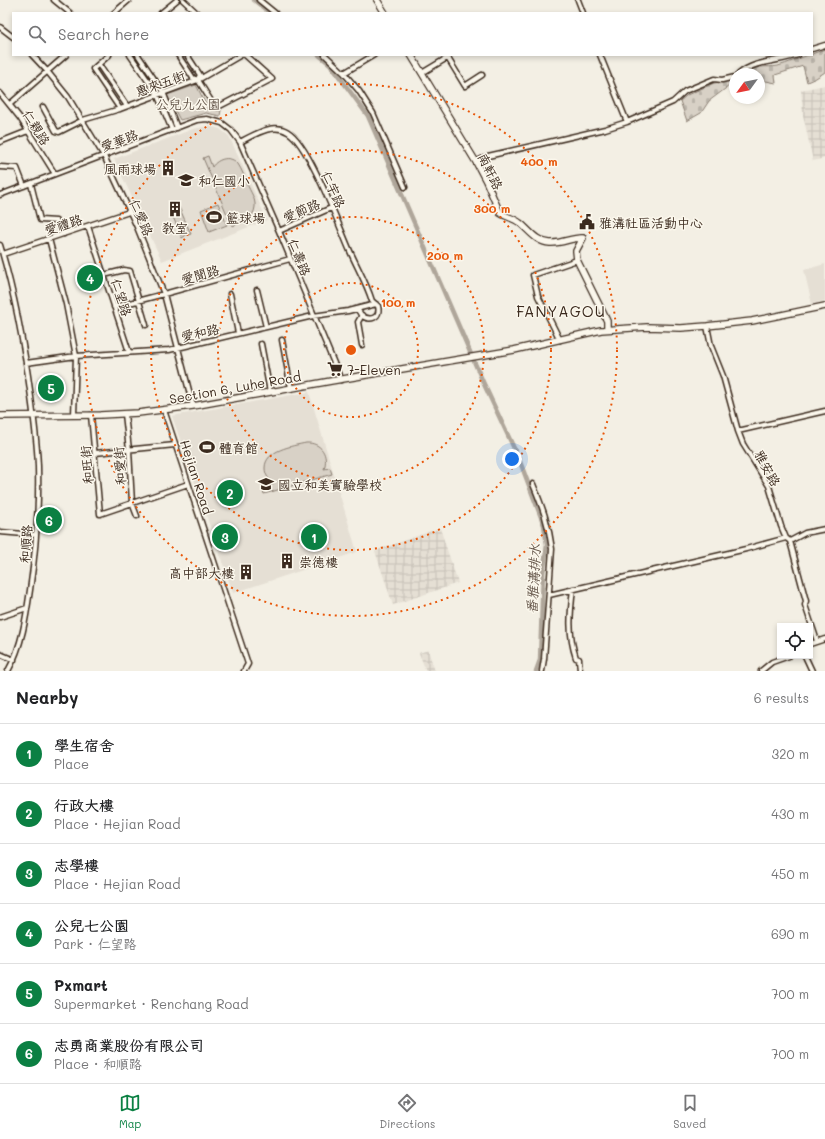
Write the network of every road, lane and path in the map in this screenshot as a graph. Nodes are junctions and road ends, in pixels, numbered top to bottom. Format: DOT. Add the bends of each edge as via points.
graph roads {
  1 [pos="54,0"];
  2 [pos="129,0"];
  3 [pos="177,0"];
  4 [pos="183,0"];
  5 [pos="259,0"];
  6 [pos="377,0"];
  7 [pos="578,0"];
  8 [pos="69,12"];
  9 [pos="115,12"];
  10 [pos="162,12"];
  11 [pos="196,12"];
  12 [pos="274,12"];
  13 [pos="384,12"];
  14 [pos="583,12"];
  15 [pos="0,27"];
  16 [pos="12,36"];
  17 [pos="825,45"];
  18 [pos="813,50"];
  19 [pos="33,56"];
  20 [pos="65,56"];
  21 [pos="108,56"];
  22 [pos="131,56"];
  23 [pos="139,56"];
  24 [pos="179,56"];
  25 [pos="188,56"];
  26 [pos="239,56"];
  27 [pos="246,56"];
  28 [pos="326,56"];
  29 [pos="372,56"];
  30 [pos="412,56"];
  31 [pos="447,56"];
  32 [pos="600,56"];
  33 [pos="794,56"];
  34 [pos="99,65"];
  35 [pos="746,68"];
  36 [pos="47,71"];
  37 [pos="344,73"];
  38 [pos="422,73"];
  39 [pos="482,75"];
  40 [pos="729,78"];
  41 [pos="198,80"];
  42 [pos="163,92"];
  43 [pos="0,93"];
  44 [pos="158,94"];
  45 [pos="10,104"];
  46 [pos="127,106"];
  47 [pos="43,107"];
  48 [pos="120,109"];
  49 [pos="83,120"];
  50 [pos="627,122"];
  51 [pos="177,128"];
  52 [pos="172,130"];
  53 [pos="28,131"];
  54 [pos="0,142"];
  55 [pos="240,142"];
  56 [pos="104,156"];
  57 [pos="476,162"];
  58 [pos="0,167"];
  59 [pos="55,174"];
  60 [pos="31,184"];
  61 [pos="24,186"];
  62 [pos="405,187"];
  63 [pos="0,195"];
  64 [pos="332,208"];
  65 [pos="130,212"];
  66 [pos="88,226"];
  67 [pos="279,231"];
  68 [pos="64,234"];
  69 [pos="49,239"];
  70 [pos="0,245"];
  71 [pos="3,254"];
  72 [pos="290,259"];
  73 [pos="577,260"];
  74 [pos="104,275"];
  75 [pos="257,290"];
  76 [pos="164,294"];
  77 [pos="230,294"];
  78 [pos="139,301"];
  79 [pos="376,304"];
  80 [pos="825,306"];
  81 [pos="114,307"];
  82 [pos="357,309"];
  83 [pos="362,315"];
  84 [pos="313,316"];
  85 [pos="146,325"];
  86 [pos="707,326"];
  87 [pos="266,327"];
  88 [pos="607,329"];
  89 [pos="238,333"];
  90 [pos="282,340"];
  91 [pos="560,340"];
  92 [pos="261,344"];
  93 [pos="362,345"];
  94 [pos="178,347"];
  95 [pos="129,352"];
  96 [pos="76,356"];
  97 [pos="26,363"];
  98 [pos="341,380"];
  99 [pos="291,388"];
  100 [pos="270,392"];
  101 [pos="193,406"];
  102 [pos="164,410"];
  103 [pos="825,411"];
  104 [pos="125,414"];
  105 [pos="33,415"];
  106 [pos="74,415"];
  107 [pos="91,415"];
  108 [pos="0,416"];
  109 [pos="738,431"];
  110 [pos="175,445"];
  111 [pos="129,450"];
  112 [pos="95,453"];
  113 [pos="188,484"];
  114 [pos="533,484"];
  115 [pos="132,503"];
  116 [pos="137,516"];
  117 [pos="825,529"];
  118 [pos="0,532"];
  119 [pos="36,535"];
  120 [pos="786,538"];
  121 [pos="790,541"];
  122 [pos="573,589"];
  123 [pos="549,595"];
  124 [pos="27,608"];
  125 [pos="0,617"];
  126 [pos="824,641"];
  127 [pos="817,642"];
  128 [pos="813,643"];
  129 [pos="0,654"];
  130 [pos="780,659"];
  131 [pos="806,659"];
  132 [pos="14,660"];
  133 [pos="8,671"];
  134 [pos="244,671"];
  135 [pos="542,671"];
  136 [pos="580,671"];
  137 [pos="761,671"];
  138 [pos="812,671"];
  1 -- 8 [label="street"];
  2 -- 9 [label="street"];
  3 -- 10 [label="street"];
  4 -- 11 [label="street"];
  5 -- 12 [label="street"];
  6 -- 13 [label="main road"];
  7 -- 14 [label="street"];
  15 -- 16 [label="street"];
  17 -- 18 [label="street"];
  19 -- 36 [label="street, 仁愛路"];
  20 -- 36 [label="street"];
  21 -- 34 [label="street"];
  22 -- 44 [label="street"];
  23 -- 42 [label="street"];
  24 -- 41 [label="street" via="193,78"];
  25 -- 41 [label="street" via="200,75"];
  26 -- 41 [label="street, 惠來五街"];
  27 -- 41 [label="street" via="272,78 218,107 213,104"];
  28 -- 37 [label="street"];
  29 -- 37 [label="street"];
  30 -- 38 [label="main road, 南軒路"];
  31 -- 38 [label="street"];
  31 -- 39 [label="street" via="465,86"];
  32 -- 50 [label="street"];
  33 -- 35 [label="street"];
  34 -- 46 [label="street"];
  34 -- 48 [label="street" via="93,69"];
  36 -- 45 [label="street"];
  36 -- 49 [label="street, 仁愛路"];
  37 -- 62 [label="street" via="373,113"];
  38 -- 57 [label="main road, 南軒路"];
  40 -- 50 [label="street" via="714,79 685,91 673,102"];
  41 -- 42 [label="street, 惠來五街"];
  42 -- 44 [label="street, 惠來五街"];
  42 -- 51 [label="street"];
  43 -- 45 [label="street, 仁親路"];
  44 -- 46 [label="street, 惠來五街"];
  44 -- 52 [label="street"];
  45 -- 53 [label="street, 仁親路"];
  46 -- 48 [label="street, 惠來五街"];
  47 -- 49 [label="street, 惠來五街" via="57,132"];
  48 -- 49 [label="street, 惠來五街"];
  49 -- 56 [label="street, 仁愛路"];
  50 -- 57 [label="street" via="488,156"];
  51 -- 52 [label="street, 愛華路"];
  51 -- 55 [label="street, 愛華路" via="197,120 213,120 227,126"];
  52 -- 56 [label="street, 愛華路"];
  53 -- 54 [label="street"];
  53 -- 59 [label="street, 仁親路"];
  55 -- 64 [label="street, 仁宇路" via="272,129 289,132 300,144"];
  55 -- 67 [label="street, 仁壽路"];
  56 -- 59 [label="street, 愛華路"];
  56 -- 65 [label="street, 仁愛路"];
  57 -- 73 [label="main road, 南軒路" via="500,214 519,222 536,238 548,243 583,238 576,251"];
  58 -- 61 [label="street" via="17,168"];
  59 -- 60 [label="street, 愛華路"];
  60 -- 61 [label="street, 愛華路"];
  60 -- 68 [label="street" via="40,220 56,221"];
  61 -- 63 [label="street, 愛華路"];
  64 -- 67 [label="street, 愛節路"];
  64 -- 79 [label="street, 仁宇路" via="372,301"];
  65 -- 66 [label="street, 愛禮路"];
  65 -- 76 [label="street, 仁愛路"];
  66 -- 68 [label="street, 愛禮路"];
  66 -- 74 [label="street, 仁望路"];
  67 -- 72 [label="street, 仁壽路"];
  68 -- 69 [label="street, 愛禮路"];
  69 -- 71 [label="street, 愛禮路"];
  69 -- 96 [label="street"];
  70 -- 71 [label="street, 和順路"];
  71 -- 97 [label="street, 和順路"];
  72 -- 76 [label="street, 愛聞路"];
  72 -- 84 [label="street, 仁壽路"];
  73 -- 88 [label="main road" via="607,321"];
  73 -- 91 [label="street" via="532,275 538,296"];
  74 -- 78 [label="street" via="130,271"];
  74 -- 81 [label="street, 仁望路"];
  75 -- 87 [label="street"];
  76 -- 78 [label="street, 愛聞路"];
  76 -- 94 [label="street, 仁愛路"];
  77 -- 89 [label="street"];
  78 -- 81 [label="street, 愛聞路"];
  78 -- 85 [label="street"];
  79 -- 82 [label="street, 愛和路"];
  79 -- 83 [label="street" via="380,311 375,318"];
  80 -- 86 [label="main road, Section 6, Luhe Road" via="752,321"];
  81 -- 95 [label="street, 仁望路"];
  82 -- 83 [label="street"];
  82 -- 84 [label="street, 愛和路"];
  83 -- 93 [label="street" via="358,322"];
  84 -- 87 [label="street, 愛和路"];
  84 -- 98 [label="street, 仁壽路"];
  86 -- 88 [label="main road, Section 6, Luhe Road"];
  86 -- 109 [label="street, 雅安路"];
  87 -- 89 [label="street, 愛和路"];
  88 -- 91 [label="main road, Section 6, Luhe Road"];
  89 -- 94 [label="street, 愛和路"];
  90 -- 99 [label="street"];
  91 -- 98 [label="main road, Section 6, Luhe Road" via="473,358"];
  92 -- 100 [label="street"];
  94 -- 95 [label="street, 愛和路" via="169,350"];
  94 -- 101 [label="street, 仁愛路"];
  95 -- 96 [label="street, 愛和路"];
  96 -- 97 [label="street, 愛和路"];
  96 -- 106 [label="street"];
  97 -- 105 [label="street, 和順路"];
  98 -- 99 [label="main road, Section 6, Luhe Road"];
  99 -- 100 [label="main road, Section 6, Luhe Road"];
  100 -- 101 [label="main road, Section 6, Luhe Road"];
  101 -- 102 [label="main road, Section 6, Luhe Road"];
  102 -- 104 [label="main road, Section 6, Luhe Road"];
  102 -- 110 [label="street, Hejian Road"];
  103 -- 109 [label="street"];
  104 -- 107 [label="main road, Section 6, Luhe Road"];
  104 -- 111 [label="street, 和愛街"];
  105 -- 106 [label="main road, Section 6, Luhe Road"];
  105 -- 108 [label="main road, Section 6, Luhe Road"];
  105 -- 119 [label="street, 和順路" via="38,465"];
  106 -- 107 [label="main road, Section 6, Luhe Road"];
  107 -- 112 [label="street, 和旺街"];
  109 -- 120 [label="street, 雅安路" via="743,444 769,486"];
  110 -- 111 [label="street"];
  110 -- 113 [label="street, Hejian Road"];
  111 -- 112 [label="street"];
  111 -- 115 [label="street, 和愛街"];
  112 -- 115 [label="street, 和旺街" via="100,514"];
  113 -- 115 [label="street"];
  113 -- 134 [label="street, Hejian Road" via="248,664"];
  114 -- 123 [label="street" via="545,512 550,534 552,549"];
  115 -- 116 [label="street, 和愛街"];
  117 -- 121 [label="street" via="805,533"];
  118 -- 119 [label="street"];
  119 -- 124 [label="street, 和順路"];
  120 -- 121 [label="street"];
  120 -- 122 [label="street"];
  121 -- 127 [label="street" via="805,605"];
  122 -- 123 [label="street"];
  122 -- 136 [label="street" via="569,619 573,649 576,658 579,659"];
  123 -- 135 [label="street"];
  124 -- 125 [label="street"];
  124 -- 132 [label="street, 和順路"];
  126 -- 127 [label="street"];
  127 -- 128 [label="street"];
  129 -- 132 [label="street"];
  130 -- 137 [label="street"];
  131 -- 138 [label="street"];
  132 -- 133 [label="street, 和順路"];
}
